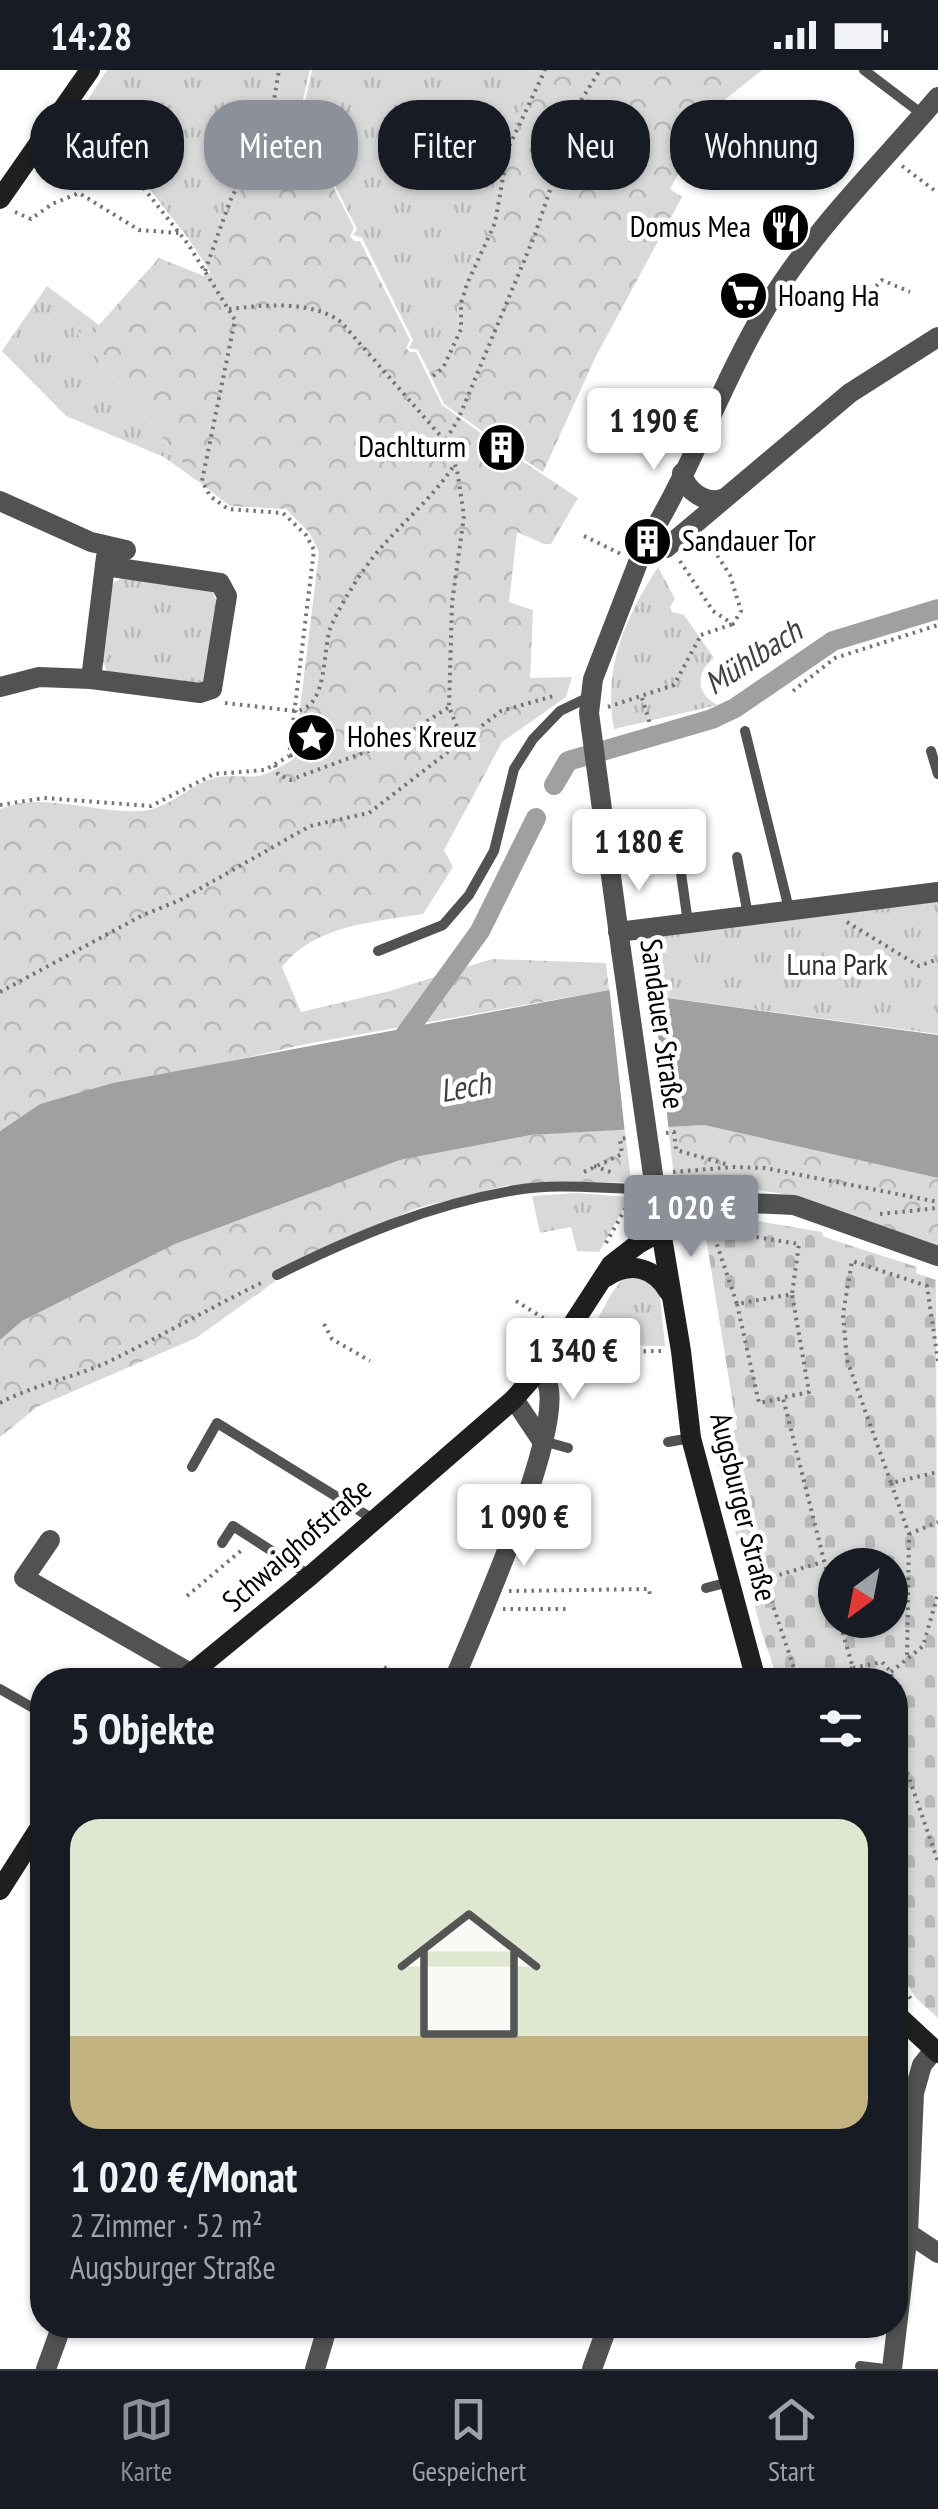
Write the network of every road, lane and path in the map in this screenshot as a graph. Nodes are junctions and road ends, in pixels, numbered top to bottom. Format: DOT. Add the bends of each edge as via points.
graph roads {
  1 [pos="90,70"];
  2 [pos="279,70"];
  3 [pos="545,70"];
  4 [pos="600,70"];
  5 [pos="864,70"];
  6 [pos="938,97"];
  7 [pos="72,98"];
  8 [pos="923,115"];
  9 [pos="887,156"];
  10 [pos="938,193"];
  11 [pos="6,204"];
  12 [pos="179,233"];
  13 [pos="205,270"];
  14 [pos="910,292"];
  15 [pos="858,296"];
  16 [pos="229,309"];
  17 [pos="938,337"];
  18 [pos="433,376"];
  19 [pos="444,441"];
  20 [pos="455,464"];
  21 [pos="682,472"];
  22 [pos="723,500"];
  23 [pos="0,501"];
  24 [pos="694,522"];
  25 [pos="584,536"];
  26 [pos="598,544"];
  27 [pos="588,545"];
  28 [pos="655,546"];
  29 [pos="113,554"];
  30 [pos="733,624"];
  31 [pos="938,625"];
  32 [pos="91,679"];
  33 [pos="0,687"];
  34 [pos="208,692"];
  35 [pos="793,692"];
  36 [pos="556,696"];
  37 [pos="642,696"];
  38 [pos="590,704"];
  39 [pos="449,707"];
  40 [pos="296,711"];
  41 [pos="651,727"];
  42 [pos="745,731"];
  43 [pos="462,739"];
  44 [pos="932,750"];
  45 [pos="290,756"];
  46 [pos="275,765"];
  47 [pos="938,774"];
  48 [pos="0,806"];
  49 [pos="737,856"];
  50 [pos="679,858"];
  51 [pos="938,892"];
  52 [pos="819,907"];
  53 [pos="789,909"];
  54 [pos="748,916"];
  55 [pos="688,923"];
  56 [pos="620,941"];
  57 [pos="378,951"];
  58 [pos="938,959"];
  59 [pos="0,992"];
  60 [pos="654,1182"];
  61 [pos="938,1205"];
  62 [pos="892,1213"];
  63 [pos="661,1232"];
  64 [pos="938,1256"];
  65 [pos="276,1275"];
  66 [pos="600,1281"];
  67 [pos="792,1294"];
  68 [pos="672,1298"];
  69 [pos="516,1300"];
  70 [pos="737,1304"];
  71 [pos="545,1319"];
  72 [pos="324,1324"];
  73 [pos="561,1342"];
  74 [pos="681,1351"];
  75 [pos="938,1361"];
  76 [pos="370,1362"];
  77 [pos="542,1368"];
  78 [pos="783,1398"];
  79 [pos="514,1399"];
  80 [pos="0,1403"];
  81 [pos="691,1438"];
  82 [pos="542,1441"];
  83 [pos="668,1442"];
  84 [pos="568,1448"];
  85 [pos="192,1467"];
  86 [pos="733,1471"];
  87 [pos="938,1472"];
  88 [pos="891,1483"];
  89 [pos="373,1519"];
  90 [pos="938,1522"];
  91 [pos="910,1534"];
  92 [pos="254,1539"];
  93 [pos="50,1540"];
  94 [pos="222,1544"];
  95 [pos="820,1548"];
  96 [pos="818,1563"];
  97 [pos="310,1576"];
  98 [pos="764,1579"];
  99 [pos="728,1582"];
  100 [pos="706,1588"];
  101 [pos="938,1594"];
  102 [pos="650,1595"];
  103 [pos="187,1596"];
  104 [pos="486,1600"];
  105 [pos="569,1609"];
  106 [pos="845,1638"];
  107 [pos="907,1658"];
  108 [pos="172,1668"];
  109 [pos="198,1668"];
  110 [pos="459,1668"];
  111 [pos="753,1668"];
  112 [pos="794,1668"];
  113 [pos="853,1668"];
  114 [pos="887,1668"];
  115 [pos="896,1668"];
  116 [pos="0,1689"];
  117 [pos="30,1706"];
  118 [pos="908,1775"];
  119 [pos="30,1844"];
  120 [pos="938,1862"];
  121 [pos="0,1890"];
  122 [pos="908,1994"];
  123 [pos="919,2007"];
  124 [pos="908,2025"];
  125 [pos="936,2052"];
  126 [pos="908,2234"];
  127 [pos="938,2252"];
  128 [pos="57,2338"];
  129 [pos="324,2338"];
  130 [pos="603,2338"];
  131 [pos="893,2338"];
  132 [pos="860,2366"];
  133 [pos="46,2369"];
  134 [pos="314,2369"];
  135 [pos="592,2369"];
  136 [pos="888,2369"];
  1 -- 7 [label="street"];
  2 -- 13 [label="path" via="274,107"];
  3 -- 18 [label="path" via="508,150 496,223 467,284 461,328"];
  4 -- 19 [label="path" via="580,102 534,236"];
  5 -- 8 [label="lane"];
  6 -- 8 [label="street, Sandauer Straße"];
  7 -- 11 [label="street"];
  7 -- 12 [label="path"];
  8 -- 9 [label="street, Sandauer Straße"];
  9 -- 10 [label="path"];
  9 -- 21 [label="street, Sandauer Straße" via="772,298"];
  11 -- 12 [label="path" via="31,219 79,192 140,230"];
  12 -- 13 [label="path"];
  13 -- 16 [label="path"];
  14 -- 15 [label="path" via="882,280 864,299"];
  16 -- 19 [label="path" via="270,304 328,313"];
  16 -- 40 [label="path" via="235,326 202,481 228,509 286,515 314,550"];
  17 -- 22 [label="street" via="850,393"];
  19 -- 20 [label="path"];
  20 -- 39 [label="path" via="464,516 452,603"];
  20 -- 40 [label="path" via="386,542 334,620 319,690 307,708"];
  21 -- 22 [label="street" via="698,495"];
  21 -- 28 [label="street, Sandauer Straße"];
  22 -- 24 [label="street"];
  23 -- 29 [label="street"];
  24 -- 28 [label="street"];
  24 -- 30 [label="path" via="730,575 741,611"];
  25 -- 26 [label="path"];
  26 -- 27 [label="path"];
  26 -- 28 [label="path"];
  28 -- 30 [label="path"];
  28 -- 38 [label="street, Sandauer Straße" via="624,595"];
  29 -- 32 [label="street"];
  29 -- 34 [label="street" via="213,580 226,590"];
  30 -- 37 [label="path" via="701,635 674,685"];
  31 -- 35 [label="path" via="835,658"];
  32 -- 33 [label="street" via="39,677"];
  32 -- 34 [label="street"];
  34 -- 40 [label="path" via="220,702"];
  36 -- 43 [label="path" via="501,711"];
  37 -- 38 [label="path"];
  37 -- 41 [label="path"];
  38 -- 56 [label="street, Sandauer Straße"];
  38 -- 57 [label="lane" via="560,711 532,740 514,769 494,851 469,895 443,924"];
  39 -- 43 [label="path"];
  39 -- 46 [label="path" via="398,740 290,780"];
  40 -- 45 [label="path"];
  40 -- 45 [label="path" via="318,735"];
  42 -- 53 [label="lane"];
  43 -- 59 [label="path" via="369,813 310,826"];
  44 -- 47 [label="lane"];
  45 -- 46 [label="path"];
  46 -- 48 [label="path" via="214,774 150,806 44,798"];
  49 -- 54 [label="lane"];
  50 -- 55 [label="lane"];
  51 -- 52 [label="street"];
  52 -- 53 [label="street"];
  52 -- 58 [label="path" via="919,966"];
  53 -- 54 [label="street"];
  54 -- 55 [label="street"];
  55 -- 56 [label="street"];
  56 -- 60 [label="street, Sandauer Straße, bridge"];
  60 -- 61 [label="path" via="734,1166 765,1168"];
  60 -- 63 [label="street, Augsburger Straße"];
  60 -- 64 [label="street" via="794,1206"];
  60 -- 65 [label="lane" via="519,1189 421,1212"];
  61 -- 62 [label="path"];
  63 -- 66 [label="street, Schwaighofstraße" via="627,1251"];
  63 -- 68 [label="street, Augsburger Straße"];
  65 -- 80 [label="path" via="108,1362"];
  66 -- 68 [label="street" via="641,1267"];
  66 -- 73 [label="street, Schwaighofstraße"];
  67 -- 70 [label="path"];
  67 -- 70 [label="path" via="800,1244 712,1230"];
  67 -- 78 [label="path" via="810,1392"];
  68 -- 74 [label="street, Augsburger Straße"];
  69 -- 71 [label="path"];
  70 -- 78 [label="path" via="759,1403"];
  72 -- 76 [label="path" via="332,1339"];
  73 -- 74 [label="path" via="577,1352"];
  73 -- 77 [label="street, Schwaighofstraße"];
  74 -- 81 [label="street, Augsburger Straße"];
  75 -- 88 [label="path" via="927,1286 852,1260 843,1314 847,1360"];
  77 -- 79 [label="street, Schwaighofstraße"];
  77 -- 82 [label="street" via="550,1392"];
  78 -- 95 [label="path"];
  79 -- 82 [label="street"];
  79 -- 89 [label="street, Schwaighofstraße"];
  81 -- 83 [label="lane"];
  81 -- 99 [label="street, Augsburger Straße"];
  82 -- 84 [label="lane"];
  82 -- 104 [label="street"];
  85 -- 89 [label="lane" via="217,1422"];
  86 -- 98 [label="path"];
  87 -- 88 [label="path"];
  88 -- 91 [label="path"];
  89 -- 97 [label="street, Schwaighofstraße"];
  90 -- 91 [label="path"];
  91 -- 107 [label="path"];
  92 -- 94 [label="lane" via="232,1526"];
  92 -- 97 [label="lane"];
  92 -- 103 [label="path"];
  93 -- 108 [label="street, Schwaighofstraße" via="24,1578"];
  96 -- 98 [label="path"];
  97 -- 109 [label="street, Schwaighofstraße"];
  98 -- 112 [label="path"];
  99 -- 100 [label="lane"];
  99 -- 111 [label="street, Augsburger Straße"];
  101 -- 107 [label="path" via="922,1646"];
  102 -- 104 [label="path" via="649,1589"];
  104 -- 105 [label="path"];
  104 -- 110 [label="street"];
  106 -- 113 [label="path"];
  107 -- 115 [label="path"];
  113 -- 114 [label="path" via="882,1662"];
  116 -- 117 [label="lane"];
  118 -- 120 [label="path"];
  119 -- 121 [label="street"];
  122 -- 123 [label="path"];
  124 -- 125 [label="street"];
  125 -- 126 [label="street" via="922,2064 914,2093"];
  126 -- 127 [label="street"];
  128 -- 133 [label="street"];
  129 -- 134 [label="street"];
  130 -- 135 [label="street"];
  131 -- 136 [label="street"];
  132 -- 136 [label="lane"];
}
